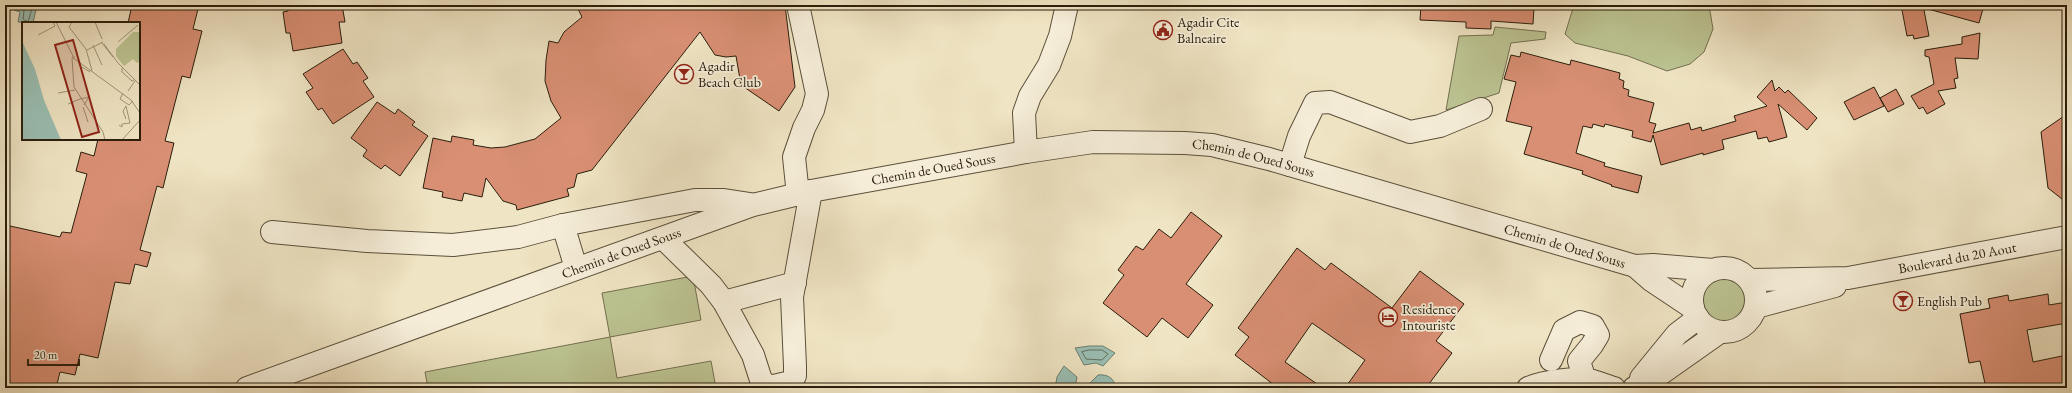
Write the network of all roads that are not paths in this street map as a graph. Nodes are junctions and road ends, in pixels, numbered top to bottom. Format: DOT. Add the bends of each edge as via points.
graph roads {
  1 [pos="798,5"];
  2 [pos="1067,5"];
  3 [pos="1481,109"];
  4 [pos="1026,152"];
  5 [pos="1290,165"];
  6 [pos="804,193"];
  7 [pos="753,205"];
  8 [pos="563,225"];
  9 [pos="272,232"];
  10 [pos="2067,237"];
  11 [pos="662,238"];
  12 [pos="1635,266"];
  13 [pos="576,268"];
  14 [pos="1713,270"];
  15 [pos="1848,278"];
  16 [pos="1750,280"];
  17 [pos="795,283"];
  18 [pos="724,302"];
  19 [pos="1756,307"];
  20 [pos="1695,313"];
  21 [pos="1720,332"];
  22 [pos="1550,360"];
  23 [pos="1585,380"];
  24 [pos="247,388"];
  25 [pos="1528,388"];
  26 [pos="1614,388"];
  27 [pos="1634,388"];
  1 -- 6 [label="street" via="817,94 794,157"];
  2 -- 4 [label="street" via="1060,36 1049,65 1030,96 1024,113"];
  3 -- 5 [label="street" via="1440,126 1410,132 1330,102 1315,103 1299,136"];
  4 -- 5 [label="street, Chemin de Oued Souss" via="1092,142 1185,143 1212,145"];
  4 -- 6 [label="street, Chemin de Oued Souss"];
  5 -- 12 [label="street, Chemin de Oued Souss"];
  6 -- 7 [label="street, Chemin de Oued Souss"];
  6 -- 17 [label="street"];
  7 -- 8 [label="street" via="724,200 695,200"];
  7 -- 11 [label="street, Chemin de Oued Souss"];
  8 -- 9 [label="street" via="518,237 453,245 367,241"];
  8 -- 13 [label="street"];
  10 -- 15 [label="street, Boulevard du 20 Aout"];
  11 -- 13 [label="street, Chemin de Oued Souss"];
  11 -- 18 [label="street" via="712,285"];
  12 -- 14 [label="street, Chemin de Oued Souss"];
  12 -- 20 [label="street, Chemin de Oued Souss"];
  13 -- 24 [label="street, Chemin de Oued Souss"];
  14 -- 16 [label="street" via="1733,269"];
  14 -- 20 [label="street" via="1702,278 1694,289"];
  15 -- 16 [label="street"];
  15 -- 19 [label="street" via="1832,288"];
  16 -- 19 [label="street" via="1756,293"];
  17 -- 18 [label="street"];
  17 -- 18 [label="street" via="792,297 795,376 791,382 769,387 761,380 753,355"];
  19 -- 21 [label="street" via="1741,328 1731,332"];
  20 -- 21 [label="street" via="1707,327"];
  20 -- 27 [label="street"];
  21 -- 27 [label="street" via="1649,382"];
  22 -- 23 [label="street" via="1564,330 1580,322 1593,326 1598,335 1579,361"];
  23 -- 25 [label="street" via="1564,380"];
  23 -- 26 [label="street"];
}
